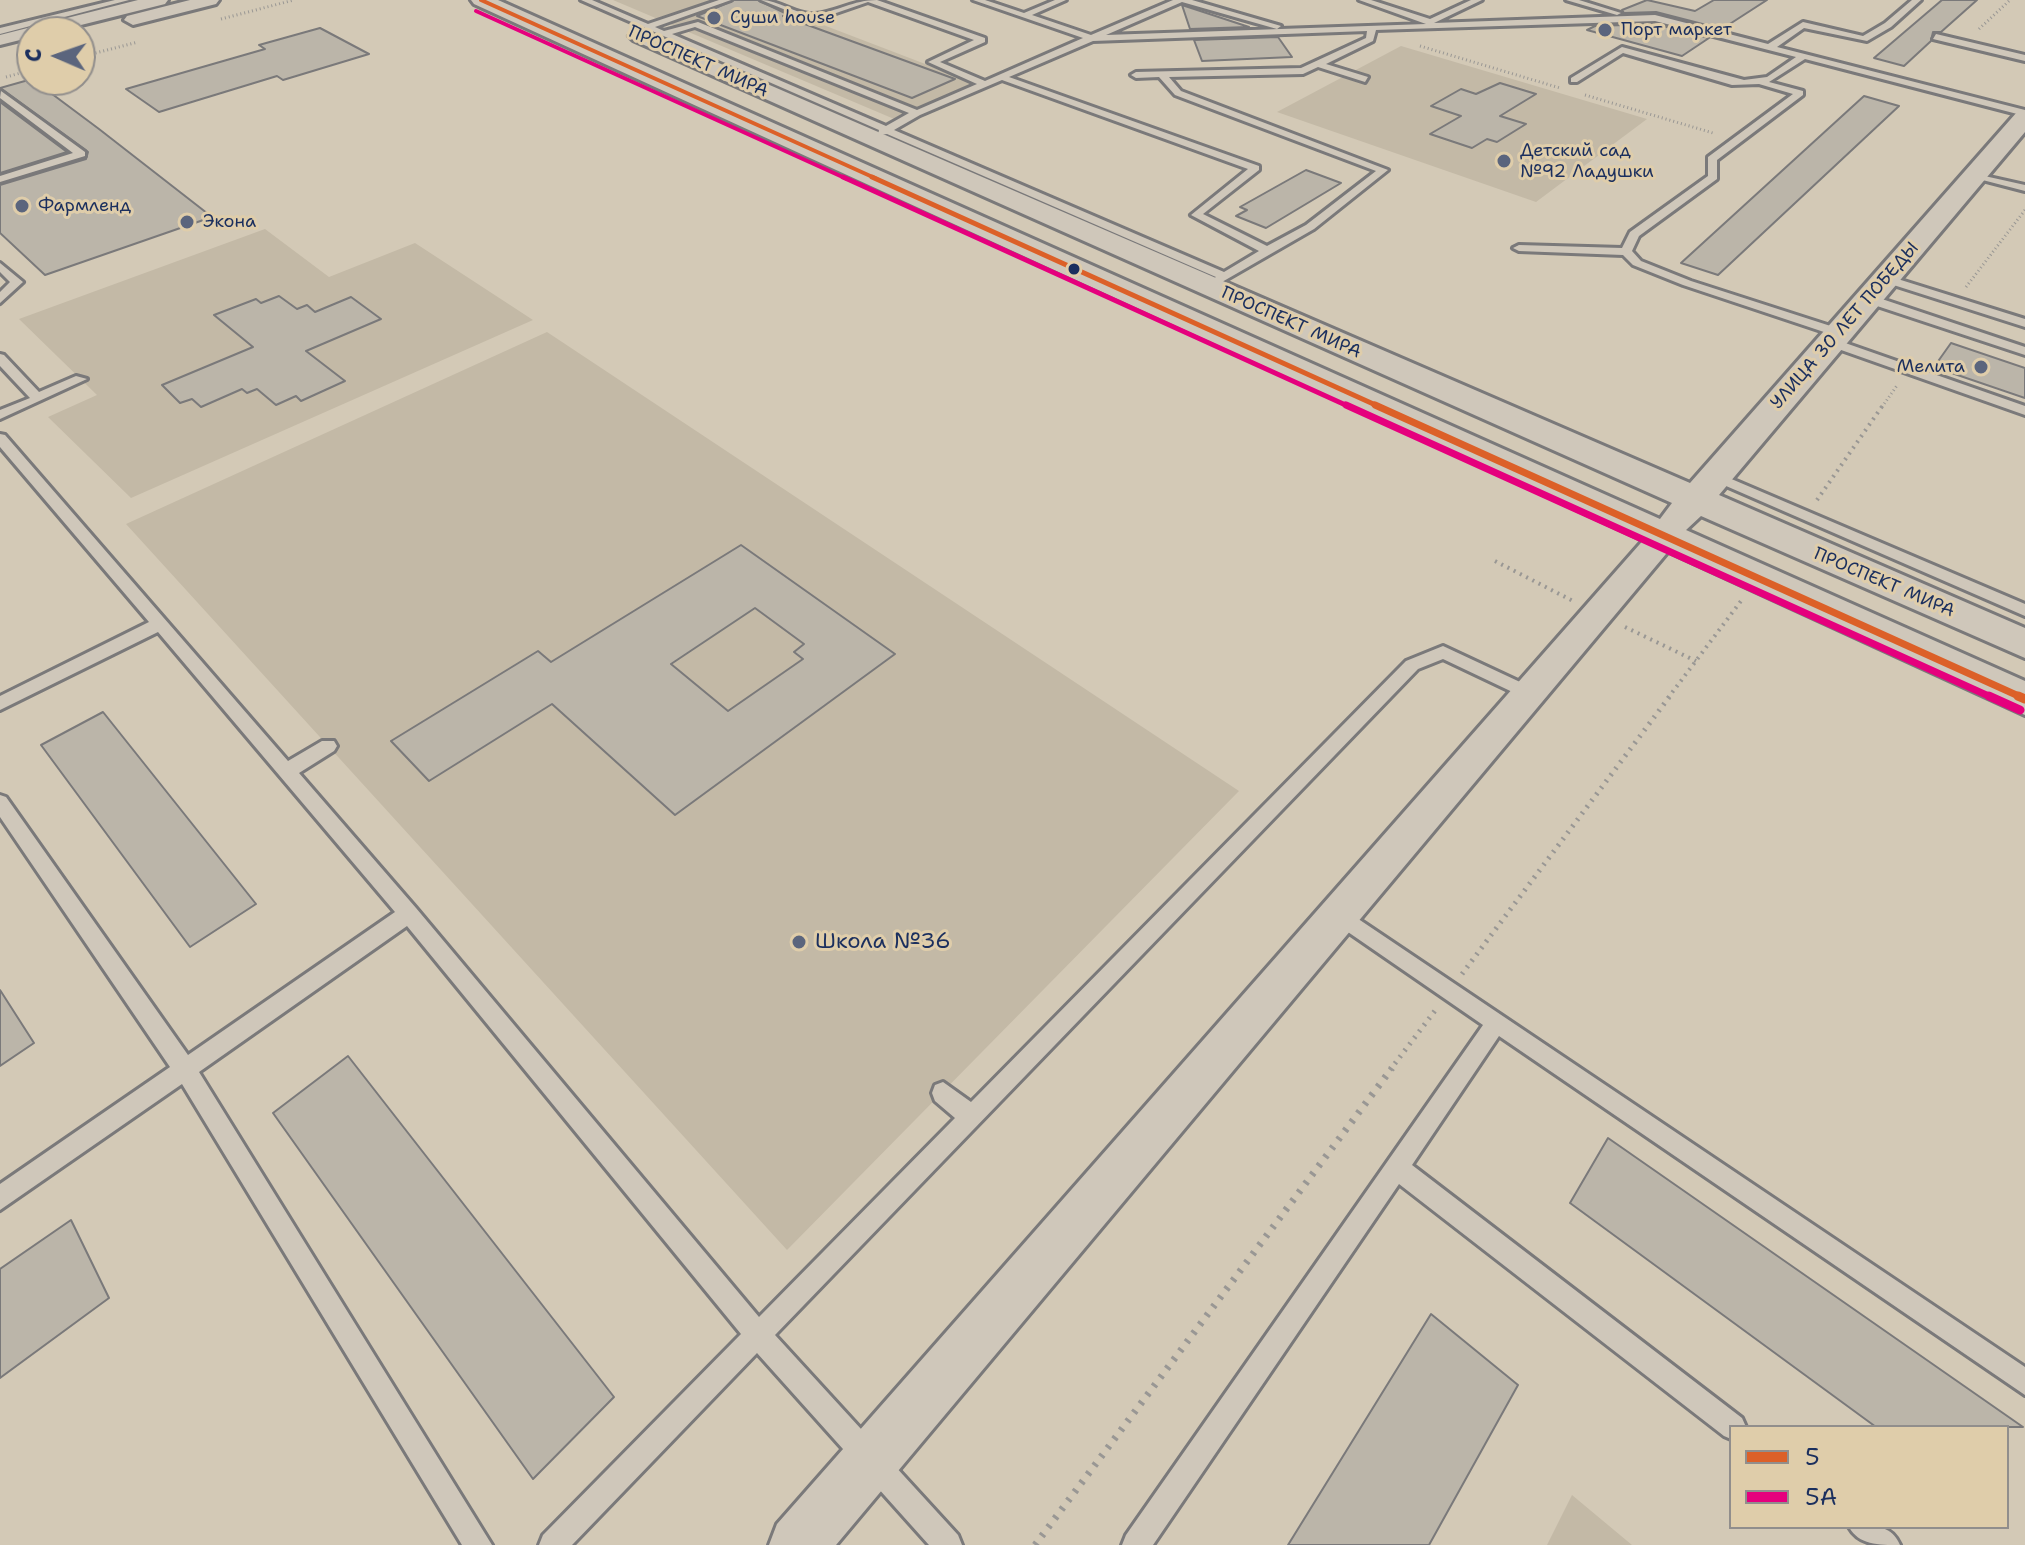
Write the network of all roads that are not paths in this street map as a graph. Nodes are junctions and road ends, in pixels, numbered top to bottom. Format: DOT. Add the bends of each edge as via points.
graph roads {
  1 [pos="159,0"];
  2 [pos="210,0"];
  3 [pos="481,0"];
  4 [pos="557,0"];
  5 [pos="585,0"];
  6 [pos="727,0"];
  7 [pos="765,0"];
  8 [pos="868,0"];
  9 [pos="977,0"];
  10 [pos="1062,0"];
  11 [pos="1181,0"];
  12 [pos="1363,0"];
  13 [pos="1478,0"];
  14 [pos="1570,0"];
  15 [pos="1917,0"];
  16 [pos="126,2"];
  17 [pos="994,6"];
  18 [pos="974,13"];
  19 [pos="1023,16"];
  20 [pos="1628,18"];
  21 [pos="952,21"];
  22 [pos="1433,23"];
  23 [pos="941,26"];
  24 [pos="647,27"];
  25 [pos="1372,28"];
  26 [pos="96,30"];
  27 [pos="1294,30"];
  28 [pos="0,31"];
  29 [pos="664,34"];
  30 [pos="1936,37"];
  31 [pos="1091,38"];
  32 [pos="0,40"];
  33 [pos="1770,47"];
  34 [pos="1802,57"];
  35 [pos="2025,58"];
  36 [pos="1321,65"];
  37 [pos="1136,75"];
  38 [pos="1166,75"];
  39 [pos="1002,77"];
  40 [pos="1365,79"];
  41 [pos="1574,80"];
  42 [pos="1763,83"];
  43 [pos="985,84"];
  44 [pos="1,94"];
  45 [pos="917,113"];
  46 [pos="2025,115"];
  47 [pos="878,134"];
  48 [pos="1975,175"];
  49 [pos="0,179"];
  50 [pos="2025,188"];
  51 [pos="1519,248"];
  52 [pos="1267,251"];
  53 [pos="1626,252"];
  54 [pos="0,266"];
  55 [pos="1216,281"];
  56 [pos="1877,289"];
  57 [pos="0,299"];
  58 [pos="2025,323"];
  59 [pos="1835,338"];
  60 [pos="2025,351"];
  61 [pos="0,358"];
  62 [pos="81,379"];
  63 [pos="37,398"];
  64 [pos="2025,411"];
  65 [pos="0,415"];
  66 [pos="0,438"];
  67 [pos="1705,488"];
  68 [pos="1665,535"];
  69 [pos="2025,610"];
  70 [pos="160,624"];
  71 [pos="2025,644"];
  72 [pos="1529,693"];
  73 [pos="2025,699"];
  74 [pos="0,704"];
  75 [pos="328,746"];
  76 [pos="287,771"];
  77 [pos="0,802"];
  78 [pos="409,914"];
  79 [pos="1339,915"];
  80 [pos="1496,1023"];
  81 [pos="186,1071"];
  82 [pos="943,1093"];
  83 [pos="970,1116"];
  84 [pos="1397,1168"];
  85 [pos="0,1198"];
  86 [pos="757,1334"];
  87 [pos="2025,1382"];
  88 [pos="1730,1425"];
  89 [pos="872,1459"];
  90 [pos="1866,1529"];
  91 [pos="478,1545"];
  92 [pos="553,1545"];
  93 [pos="798,1545"];
  94 [pos="948,1545"];
  95 [pos="1136,1545"];
  96 [pos="1886,1545"];
  1 -- 16 [label="street"];
  2 -- 26 [label="street"];
  3 -- 68 [label="street, ПРОСПЕКТ МИРА"];
  4 -- 47 [label="street, ПРОСПЕКТ МИРА"];
  5 -- 24 [label="lane"];
  6 -- 24 [label="lane"];
  7 -- 8 [label="lane" via="813,18"];
  8 -- 23 [label="lane"];
  9 -- 17 [label="lane"];
  10 -- 19 [label="lane"];
  11 -- 27 [label="lane"];
  11 -- 31 [label="lane"];
  12 -- 22 [label="lane"];
  13 -- 22 [label="lane"];
  14 -- 20 [label="lane"];
  15 -- 33 [label="lane" via="1893,26 1864,39 1803,25"];
  16 -- 28 [label="lane"];
  16 -- 32 [label="street"];
  17 -- 18 [label="lane"];
  17 -- 19 [label="lane"];
  19 -- 31 [label="lane"];
  20 -- 22 [label="lane"];
  20 -- 33 [label="lane" via="1655,18"];
  21 -- 23 [label="lane"];
  22 -- 25 [label="lane"];
  23 -- 43 [label="lane" via="982,40 932,62"];
  24 -- 29 [label="lane"];
  25 -- 27 [label="lane"];
  25 -- 36 [label="lane" via="1370,39"];
  27 -- 31 [label="lane"];
  29 -- 45 [label="lane" via="695,24"];
  29 -- 47 [label="lane"];
  30 -- 35 [label="lane"];
  31 -- 39 [label="lane"];
  33 -- 34 [label="lane"];
  34 -- 42 [label="lane"];
  34 -- 46 [label="lane"];
  36 -- 38 [label="lane" via="1303,71"];
  36 -- 40 [label="lane"];
  37 -- 38 [label="lane"];
  38 -- 52 [label="lane" via="1163,78 1178,93 1383,170 1310,227"];
  39 -- 43 [label="lane"];
  39 -- 52 [label="lane" via="1255,168 1196,215"];
  41 -- 42 [label="lane" via="1622,50 1732,82"];
  42 -- 53 [label="lane" via="1800,93 1712,159 1713,177 1634,234"];
  43 -- 45 [label="lane"];
  44 -- 49 [label="lane" via="81,154"];
  45 -- 47 [label="lane"];
  46 -- 48 [label="street, УЛИЦА 30 ЛЕТ ПОБЕДЫ"];
  47 -- 55 [label="street, ПРОСПЕКТ МИРА"];
  48 -- 50 [label="lane"];
  48 -- 56 [label="street, УЛИЦА 30 ЛЕТ ПОБЕДЫ"];
  51 -- 53 [label="lane"];
  52 -- 55 [label="lane"];
  53 -- 59 [label="lane" via="1637,263"];
  54 -- 57 [label="lane" via="17,282"];
  55 -- 67 [label="street, ПРОСПЕКТ МИРА"];
  56 -- 58 [label="lane" via="1955,302"];
  56 -- 59 [label="street, УЛИЦА 30 ЛЕТ ПОБЕДЫ"];
  56 -- 60 [label="lane"];
  59 -- 64 [label="lane"];
  59 -- 67 [label="street, УЛИЦА 30 ЛЕТ ПОБЕДЫ"];
  61 -- 63 [label="lane"];
  62 -- 63 [label="lane"];
  63 -- 65 [label="lane"];
  66 -- 70 [label="lane"];
  67 -- 68 [label="street, УЛИЦА 30 ЛЕТ ПОБЕДЫ"];
  67 -- 69 [label="lane" via="1805,516"];
  67 -- 71 [label="street, ПРОСПЕКТ МИРА"];
  68 -- 72 [label="street"];
  68 -- 73 [label="street, ПРОСПЕКТ МИРА"];
  70 -- 74 [label="lane"];
  70 -- 76 [label="lane"];
  72 -- 79 [label="street"];
  72 -- 83 [label="lane" via="1443,652 1412,665"];
  75 -- 76 [label="lane"];
  76 -- 78 [label="lane"];
  77 -- 81 [label="lane"];
  78 -- 81 [label="lane"];
  78 -- 86 [label="lane"];
  79 -- 80 [label="lane"];
  79 -- 89 [label="street"];
  80 -- 84 [label="lane"];
  80 -- 87 [label="lane"];
  81 -- 85 [label="lane"];
  81 -- 91 [label="lane"];
  82 -- 83 [label="lane"];
  83 -- 86 [label="lane"];
  84 -- 88 [label="lane"];
  84 -- 95 [label="lane"];
  86 -- 89 [label="lane"];
  86 -- 92 [label="lane"];
  89 -- 93 [label="street"];
  89 -- 94 [label="lane"];
  90 -- 96 [label="lane"];
}
